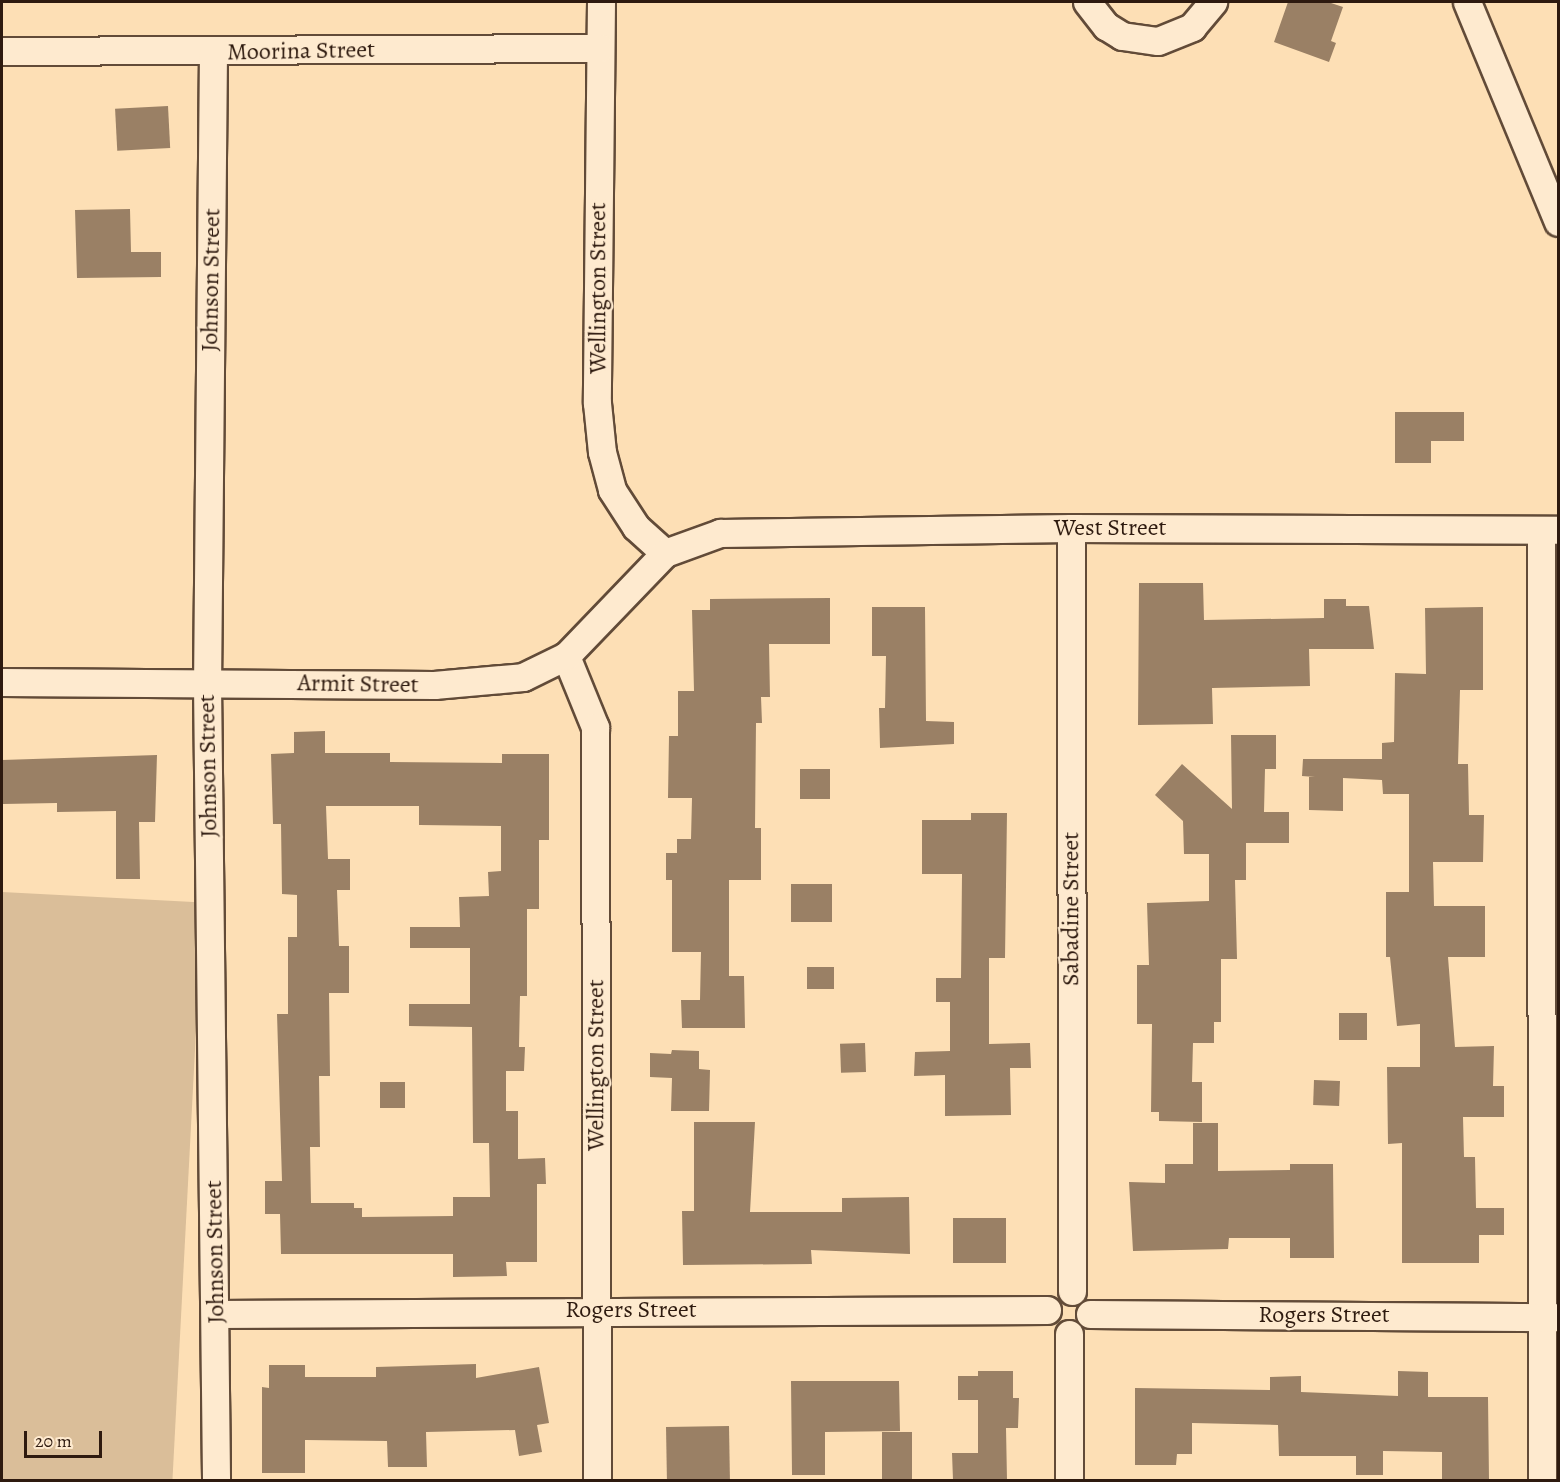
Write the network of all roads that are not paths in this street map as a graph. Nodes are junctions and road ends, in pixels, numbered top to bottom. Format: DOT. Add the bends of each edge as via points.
graph roads {
  1 [pos="601,2"];
  2 [pos="1087,2"];
  3 [pos="1213,2"];
  4 [pos="1467,2"];
  5 [pos="600,48"];
  6 [pos="2,51"];
  7 [pos="213,52"];
  8 [pos="1558,222"];
  9 [pos="1071,528"];
  10 [pos="1550,530"];
  11 [pos="665,553"];
  12 [pos="566,656"];
  13 [pos="2,682"];
  14 [pos="207,682"];
  15 [pos="1550,848"];
  16 [pos="1071,1291"];
  17 [pos="597,1310"];
  18 [pos="1047,1310"];
  19 [pos="216,1314"];
  20 [pos="1089,1314"];
  21 [pos="1550,1317"];
  22 [pos="1069,1334"];
  23 [pos="216,1480"];
  24 [pos="597,1480"];
  25 [pos="1069,1480"];
  26 [pos="1542,1480"];
  1 -- 5 [label="street, Wellington Street"];
  2 -- 3 [label="street" via="1106,26 1122,36 1158,41 1192,27"];
  4 -- 8 [label="street"];
  5 -- 7 [label="street, Moorina Street"];
  5 -- 11 [label="street, Wellington Street" via="597,404 602,452 612,490 636,527"];
  6 -- 7 [label="street, Moorina Street"];
  7 -- 14 [label="street, Johnson Street"];
  9 -- 10 [label="street, West Street"];
  9 -- 11 [label="street, West Street" via="720,533"];
  9 -- 16 [label="street, Sabadine Street"];
  10 -- 15 [label="street"];
  11 -- 12 [label="street, Armit Street"];
  12 -- 14 [label="street, Armit Street" via="523,677 492,683"];
  12 -- 17 [label="street, Wellington Street" via="595,727"];
  13 -- 14 [label="street, Armit Street"];
  14 -- 19 [label="street, Johnson Street"];
  15 -- 21 [label="street"];
  16 -- 18 [label="street" via="1055,1295"];
  16 -- 20 [label="street" via="1083,1297"];
  17 -- 18 [label="street, Rogers Street"];
  17 -- 19 [label="street, Rogers Street"];
  17 -- 24 [label="street, Wellington Street"];
  18 -- 22 [label="street" via="1050,1324"];
  19 -- 23 [label="street, Johnson Street"];
  20 -- 21 [label="street, Rogers Street"];
  20 -- 22 [label="street" via="1080,1330"];
  21 -- 26 [label="street"];
  22 -- 25 [label="street"];
}
